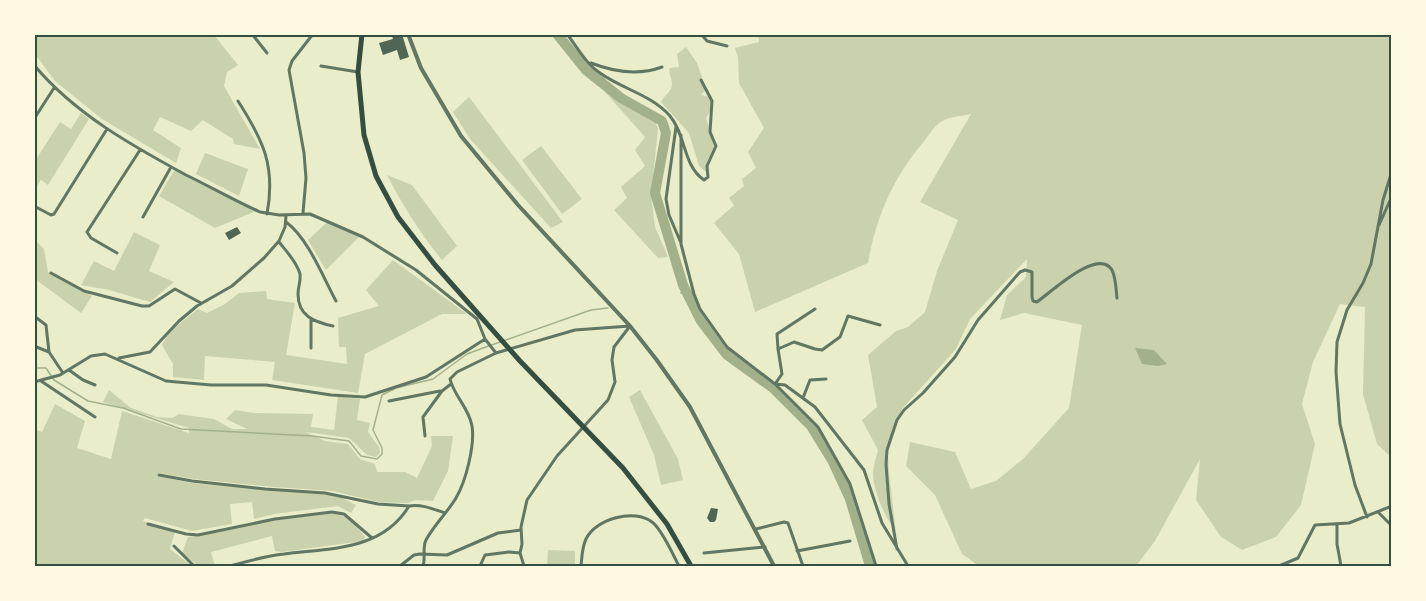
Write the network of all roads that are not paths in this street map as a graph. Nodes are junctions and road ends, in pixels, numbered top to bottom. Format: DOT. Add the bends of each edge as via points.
graph roads {
  1 [pos="252,34"];
  2 [pos="313,34"];
  3 [pos="362,34"];
  4 [pos="408,34"];
  5 [pos="567,34"];
  6 [pos="701,34"];
  7 [pos="304,35"];
  8 [pos="310,39"];
  9 [pos="727,46"];
  10 [pos="267,52"];
  11 [pos="588,62"];
  12 [pos="34,64"];
  13 [pos="321,66"];
  14 [pos="662,67"];
  15 [pos="358,72"];
  16 [pos="701,80"];
  17 [pos="55,87"];
  18 [pos="238,101"];
  19 [pos="34,119"];
  20 [pos="676,125"];
  21 [pos="107,129"];
  22 [pos="681,135"];
  23 [pos="140,150"];
  24 [pos="171,167"];
  25 [pos="1392,171"];
  26 [pos="1392,196"];
  27 [pos="34,206"];
  28 [pos="303,213"];
  29 [pos="267,214"];
  30 [pos="286,216"];
  31 [pos="143,217"];
  32 [pos="286,222"];
  33 [pos="1376,232"];
  34 [pos="279,242"];
  35 [pos="681,244"];
  36 [pos="117,254"];
  37 [pos="51,273"];
  38 [pos="1117,298"];
  39 [pos="336,301"];
  40 [pos="201,303"];
  41 [pos="815,309"];
  42 [pos="34,316"];
  43 [pos="479,318"];
  44 [pos="310,320"];
  45 [pos="880,325"];
  46 [pos="333,326"];
  47 [pos="630,326"];
  48 [pos="485,339"];
  49 [pos="34,346"];
  50 [pos="310,348"];
  51 [pos="778,349"];
  52 [pos="495,351"];
  53 [pos="49,352"];
  54 [pos="118,358"];
  55 [pos="69,370"];
  56 [pos="62,374"];
  57 [pos="826,379"];
  58 [pos="41,381"];
  59 [pos="34,382"];
  60 [pos="451,384"];
  61 [pos="775,384"];
  62 [pos="95,386"];
  63 [pos="442,391"];
  64 [pos="803,398"];
  65 [pos="389,401"];
  66 [pos="95,417"];
  67 [pos="583,426"];
  68 [pos="425,436"];
  69 [pos="159,475"];
  70 [pos="1392,506"];
  71 [pos="409,507"];
  72 [pos="1378,512"];
  73 [pos="445,513"];
  74 [pos="1367,517"];
  75 [pos="148,524"];
  76 [pos="1337,524"];
  77 [pos="1392,526"];
  78 [pos="756,529"];
  79 [pos="521,530"];
  80 [pos="372,538"];
  81 [pos="850,541"];
  82 [pos="174,546"];
  83 [pos="765,547"];
  84 [pos="897,549"];
  85 [pos="797,551"];
  86 [pos="520,553"];
  87 [pos="704,553"];
  88 [pos="426,554"];
  89 [pos="194,567"];
  90 [pos="230,567"];
  91 [pos="400,567"];
  92 [pos="423,567"];
  93 [pos="480,567"];
  94 [pos="524,567"];
  95 [pos="581,567"];
  96 [pos="679,567"];
  97 [pos="691,567"];
  98 [pos="774,567"];
  99 [pos="803,567"];
  100 [pos="876,567"];
  101 [pos="908,567"];
  102 [pos="1279,567"];
  103 [pos="1341,567"];
  1 -- 10 [label="street"];
  2 -- 8 [label="street"];
  3 -- 15 [label="main road"];
  4 -- 47 [label="street" via="421,68 461,136 518,205"];
  5 -- 11 [label="street"];
  6 -- 9 [label="street" via="707,41"];
  7 -- 8 [label="street"];
  8 -- 28 [label="street" via="289,70 304,153"];
  11 -- 14 [label="street" via="623,72"];
  11 -- 20 [label="street" via="609,79 660,106"];
  12 -- 17 [label="street"];
  13 -- 15 [label="street"];
  15 -- 43 [label="main road" via="364,135 376,176 398,217"];
  16 -- 22 [label="street" via="712,101 710,132 716,146 707,166 707,180 691,167"];
  17 -- 19 [label="street"];
  17 -- 21 [label="street"];
  18 -- 29 [label="street" via="262,139 268,160 271,179"];
  20 -- 22 [label="street"];
  20 -- 35 [label="street" via="666,199"];
  21 -- 23 [label="street"];
  21 -- 27 [label="street" via="54,214"];
  22 -- 35 [label="street"];
  23 -- 24 [label="street"];
  23 -- 36 [label="street" via="87,232"];
  24 -- 29 [label="street"];
  24 -- 31 [label="street"];
  25 -- 33 [label="street"];
  26 -- 33 [label="street"];
  28 -- 30 [label="street"];
  28 -- 43 [label="street" via="363,237 416,270"];
  29 -- 30 [label="street"];
  30 -- 32 [label="street"];
  32 -- 34 [label="street"];
  32 -- 39 [label="street" via="314,258"];
  33 -- 74 [label="street" via="1368,271 1342,324 1336,356 1340,424 1354,485"];
  34 -- 40 [label="street" via="232,286"];
  34 -- 44 [label="street" via="297,266 299,305"];
  35 -- 61 [label="street" via="694,294 712,328 727,347"];
  37 -- 40 [label="street" via="84,291 142,306 149,306 175,289"];
  38 -- 84 [label="street" via="1113,271 1101,264 1085,266 1037,302 1032,297 1032,272 1020,272 978,320 960,351 897,420 886,464"];
  40 -- 54 [label="street" via="150,352"];
  41 -- 51 [label="street" via="777,334"];
  42 -- 53 [label="street" via="46,325"];
  43 -- 48 [label="street"];
  43 -- 67 [label="main road"];
  44 -- 46 [label="street"];
  44 -- 50 [label="street"];
  45 -- 51 [label="street" via="848,316 840,338 822,350 795,342"];
  47 -- 52 [label="street" via="575,330"];
  47 -- 67 [label="street" via="614,347 615,376 608,400"];
  47 -- 78 [label="street" via="690,407"];
  48 -- 52 [label="street"];
  48 -- 54 [label="street" via="426,377 365,397 266,385 166,381"];
  49 -- 53 [label="street"];
  51 -- 61 [label="street" via="782,374"];
  52 -- 60 [label="street" via="457,372 450,379"];
  53 -- 56 [label="street"];
  54 -- 55 [label="street" via="98,354"];
  55 -- 56 [label="street"];
  55 -- 62 [label="street"];
  56 -- 58 [label="street"];
  57 -- 64 [label="street" via="810,380"];
  58 -- 59 [label="street"];
  58 -- 66 [label="street"];
  60 -- 63 [label="street"];
  60 -- 73 [label="street" via="468,411 472,445 461,487"];
  61 -- 64 [label="street" via="785,385"];
  61 -- 100 [label="street" via="818,427 844,474"];
  63 -- 65 [label="street"];
  63 -- 68 [label="street" via="423,417"];
  64 -- 84 [label="street" via="821,414 864,470 882,523"];
  67 -- 79 [label="street" via="527,500"];
  67 -- 97 [label="main road" via="667,524"];
  69 -- 71 [label="street" via="325,493"];
  70 -- 72 [label="street"];
  71 -- 73 [label="street" via="420,505"];
  71 -- 80 [label="street" via="392,528"];
  72 -- 74 [label="street"];
  72 -- 77 [label="street"];
  73 -- 88 [label="street" via="424,542"];
  74 -- 76 [label="street"];
  75 -- 80 [label="street" via="198,535 332,512 344,514"];
  76 -- 102 [label="street" via="1316,525 1298,558"];
  76 -- 103 [label="street"];
  78 -- 83 [label="street"];
  78 -- 85 [label="street" via="786,522"];
  79 -- 86 [label="street"];
  79 -- 88 [label="street" via="498,533 447,555"];
  80 -- 90 [label="street" via="355,546 270,556"];
  81 -- 85 [label="street"];
  82 -- 89 [label="street"];
  83 -- 87 [label="street"];
  83 -- 98 [label="street"];
  84 -- 101 [label="street"];
  85 -- 99 [label="street"];
  86 -- 93 [label="street" via="489,554 482,557"];
  86 -- 94 [label="street"];
  88 -- 91 [label="street" via="414,555"];
  88 -- 92 [label="street"];
  95 -- 96 [label="street" via="583,546 590,532 616,516 625,515 653,522"];
}
